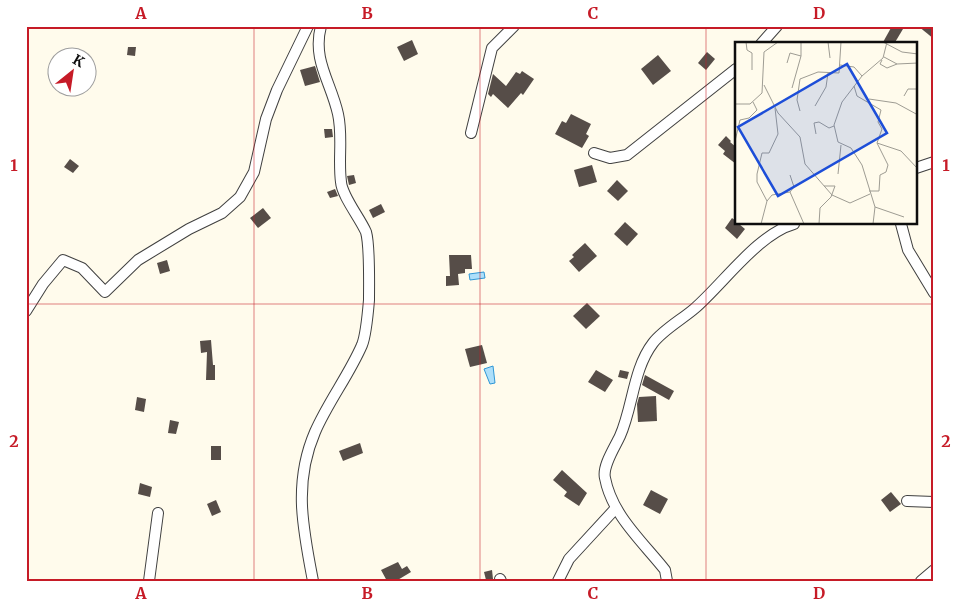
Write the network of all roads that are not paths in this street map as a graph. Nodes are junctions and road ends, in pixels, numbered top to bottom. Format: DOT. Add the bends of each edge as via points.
graph roads {
  1 [pos="308,26"];
  2 [pos="321,26"];
  3 [pos="514,26"];
  4 [pos="777,26"];
  5 [pos="763,42"];
  6 [pos="735,70"];
  7 [pos="471,132"];
  8 [pos="594,153"];
  9 [pos="934,162"];
  10 [pos="919,168"];
  11 [pos="791,225"];
  12 [pos="901,225"];
  13 [pos="921,275"];
  14 [pos="934,282"];
  15 [pos="934,293"];
  16 [pos="26,311"];
  17 [pos="907,501"];
  18 [pos="934,502"];
  19 [pos="615,509"];
  20 [pos="158,513"];
  21 [pos="934,570"];
  22 [pos="149,581"];
  23 [pos="313,581"];
  24 [pos="558,581"];
  25 [pos="667,581"];
  26 [pos="921,581"];
  1 -- 16 [label="street" via="277,90 266,119 254,172 240,196 222,213 138,260 104,292 82,268 64,260"];
  2 -- 23 [label="street" via="319,58 338,112 341,183 366,234 369,302 362,344 315,432 303,470 301,494 305,542"];
  3 -- 7 [label="street" via="492,48"];
  4 -- 5 [label="street"];
  6 -- 8 [label="street" via="627,155 610,158"];
  9 -- 10 [label="street"];
  11 -- 19 [label="street" via="750,252 695,308 654,342 644,356 621,434 604,476"];
  12 -- 13 [label="street" via="908,250"];
  13 -- 14 [label="street" via="926,274"];
  13 -- 15 [label="street"];
  17 -- 18 [label="street"];
  19 -- 24 [label="street" via="568,559"];
  19 -- 25 [label="street" via="665,570"];
  20 -- 22 [label="street"];
  21 -- 26 [label="street"];
}
